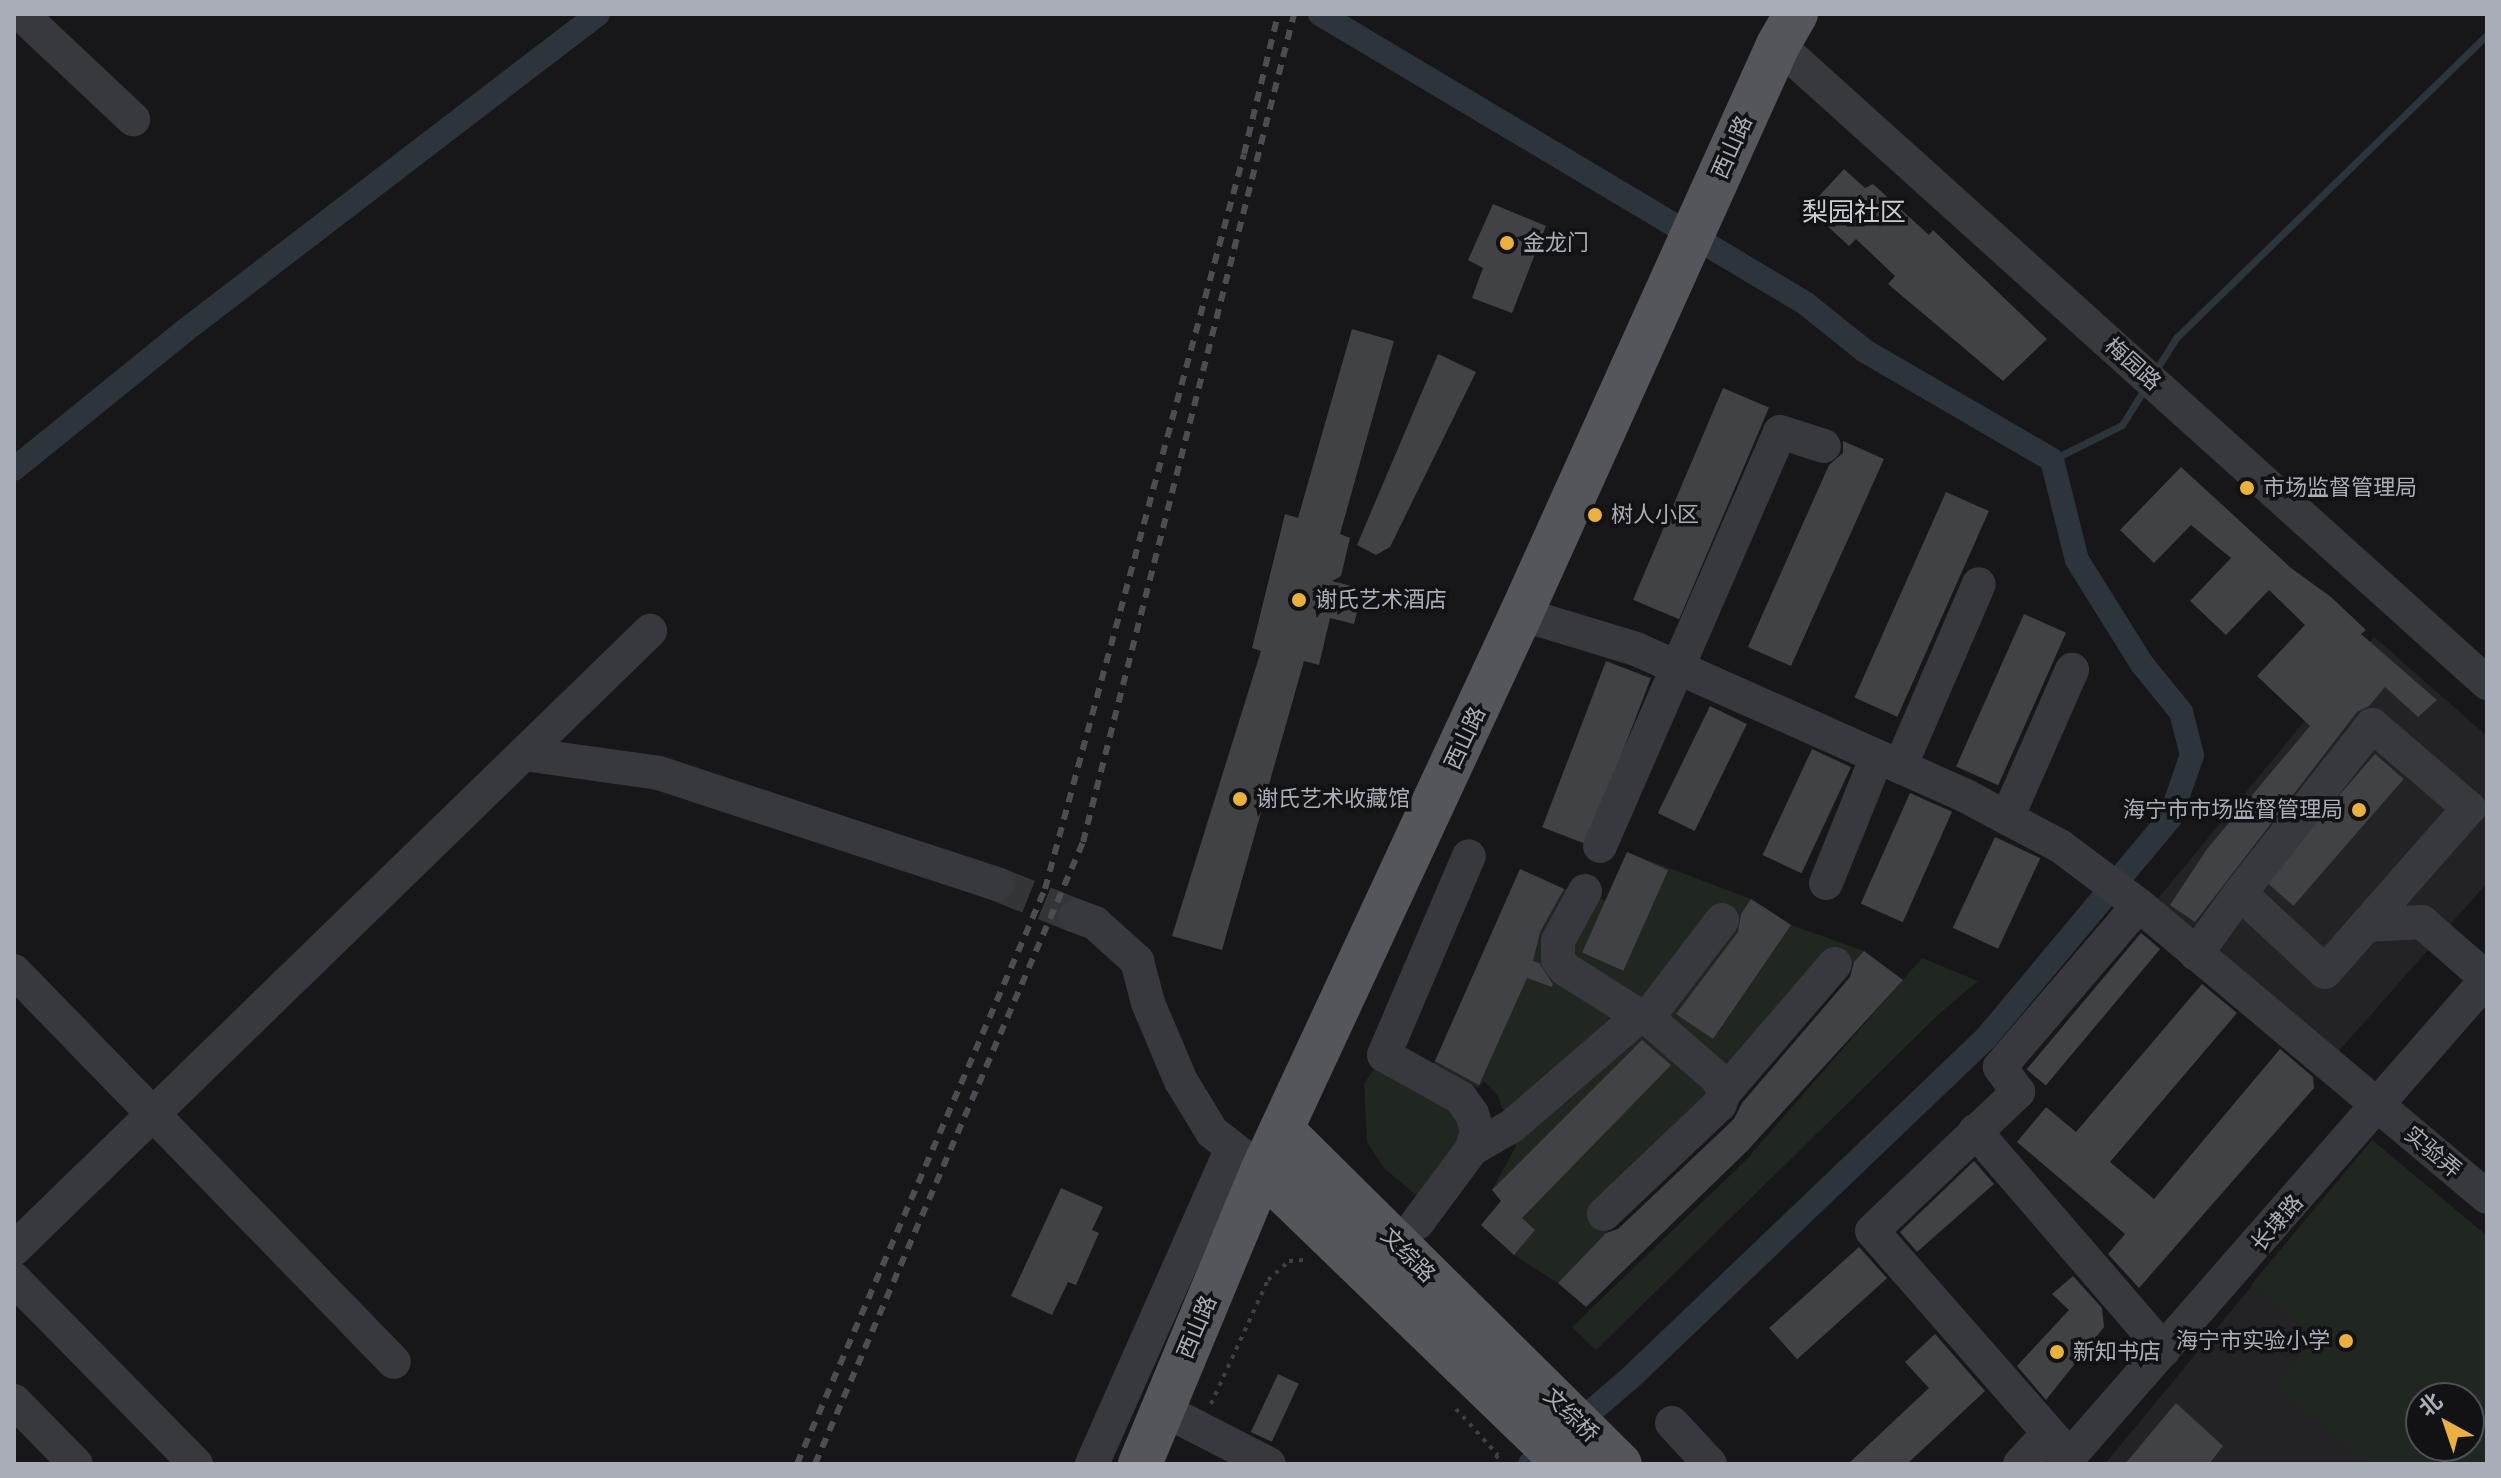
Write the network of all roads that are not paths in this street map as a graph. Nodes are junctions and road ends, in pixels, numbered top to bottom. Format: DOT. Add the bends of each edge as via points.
graph roads {
  1 [pos="21,14"];
  2 [pos="1787,29"];
  3 [pos="133,119"];
  4 [pos="1824,446"];
  5 [pos="1979,584"];
  6 [pos="1521,614"];
  7 [pos="650,631"];
  8 [pos="1678,667"];
  9 [pos="2072,670"];
  10 [pos="2487,683"];
  11 [pos="524,754"];
  12 [pos="1888,762"];
  13 [pos="2007,818"];
  14 [pos="1600,846"];
  15 [pos="1469,856"];
  16 [pos="2420,865"];
  17 [pos="1826,883"];
  18 [pos="997,884"];
  19 [pos="1585,891"];
  20 [pos="2240,893"];
  21 [pos="2139,905"];
  22 [pos="1076,916"];
  23 [pos="1722,920"];
  24 [pos="2422,922"];
  25 [pos="2366,925"];
  26 [pos="2196,954"];
  27 [pos="1835,964"];
  28 [pos="14,971"];
  29 [pos="2487,979"];
  30 [pos="1640,1017"];
  31 [pos="1724,1093"];
  32 [pos="2378,1107"];
  33 [pos="154,1113"];
  34 [pos="1283,1131"];
  35 [pos="1975,1131"];
  36 [pos="1472,1149"];
  37 [pos="1247,1159"];
  38 [pos="2487,1197"];
  39 [pos="1604,1214"];
  40 [pos="1417,1223"];
  41 [pos="14,1249"];
  42 [pos="14,1279"];
  43 [pos="2164,1350"];
  44 [pos="394,1362"];
  45 [pos="1522,1394"];
  46 [pos="14,1401"];
  47 [pos="1181,1419"];
  48 [pos="2060,1452"];
  49 [pos="1614,1458"];
  50 [pos="76,1464"];
  51 [pos="196,1464"];
  52 [pos="1092,1464"];
  53 [pos="1140,1464"];
  54 [pos="1269,1464"];
  55 [pos="1565,1464"];
  56 [pos="2020,1464"];
  1 -- 3 [label="street"];
  2 -- 6 [label="main road, 西山路"];
  2 -- 10 [label="street, 梅园路" via="2150,380"];
  4 -- 8 [label="street" via="1780,432"];
  5 -- 12 [label="street"];
  6 -- 8 [label="street, 实验弄"];
  6 -- 34 [label="main road, 西山路"];
  7 -- 11 [label="street"];
  8 -- 12 [label="street, 实验弄"];
  8 -- 14 [label="street"];
  9 -- 13 [label="street"];
  11 -- 18 [label="street" via="659,773"];
  11 -- 33 [label="street"];
  12 -- 13 [label="street, 实验弄"];
  12 -- 17 [label="street"];
  13 -- 21 [label="street, 实验弄" via="2073,855"];
  15 -- 36 [label="street" via="1384,1055 1461,1098 1477,1131"];
  16 -- 20 [label="street" via="2469,808 2372,725"];
  16 -- 24 [label="street"];
  16 -- 25 [label="street"];
  19 -- 30 [label="street" via="1558,941 1558,960"];
  20 -- 25 [label="street" via="2325,972"];
  20 -- 26 [label="street"];
  21 -- 26 [label="street, 实验弄"];
  21 -- 35 [label="street" via="2000,1067 2018,1092"];
  22 -- 37 [label="street" via="1095,923 1137,961 1148,1003 1181,1081 1212,1132"];
  23 -- 30 [label="street"];
  24 -- 25 [label="street"];
  24 -- 29 [label="street"];
  26 -- 32 [label="street, 实验弄"];
  27 -- 31 [label="street"];
  28 -- 33 [label="street"];
  29 -- 32 [label="street, 长埭路"];
  30 -- 31 [label="street" via="1718,1079"];
  30 -- 36 [label="street" via="1512,1126"];
  31 -- 39 [label="street" via="1720,1104"];
  32 -- 38 [label="street, 实验弄"];
  32 -- 43 [label="street, 长埭路"];
  33 -- 41 [label="street"];
  33 -- 44 [label="street"];
  34 -- 37 [label="main road, 西山路"];
  34 -- 45 [label="main road, 文综路"];
  35 -- 43 [label="street"];
  35 -- 48 [label="street" via="1872,1231"];
  36 -- 40 [label="street"];
  37 -- 45 [label="main road"];
  37 -- 47 [label="main road, 西山路"];
  37 -- 52 [label="street"];
  42 -- 51 [label="street"];
  43 -- 48 [label="street, 长埭路"];
  45 -- 49 [label="main road, 文综桥"];
  45 -- 55 [label="main road"];
  46 -- 50 [label="street"];
  47 -- 53 [label="main road, 西山路"];
  47 -- 54 [label="street"];
  48 -- 56 [label="street, 长埭路"];
}
